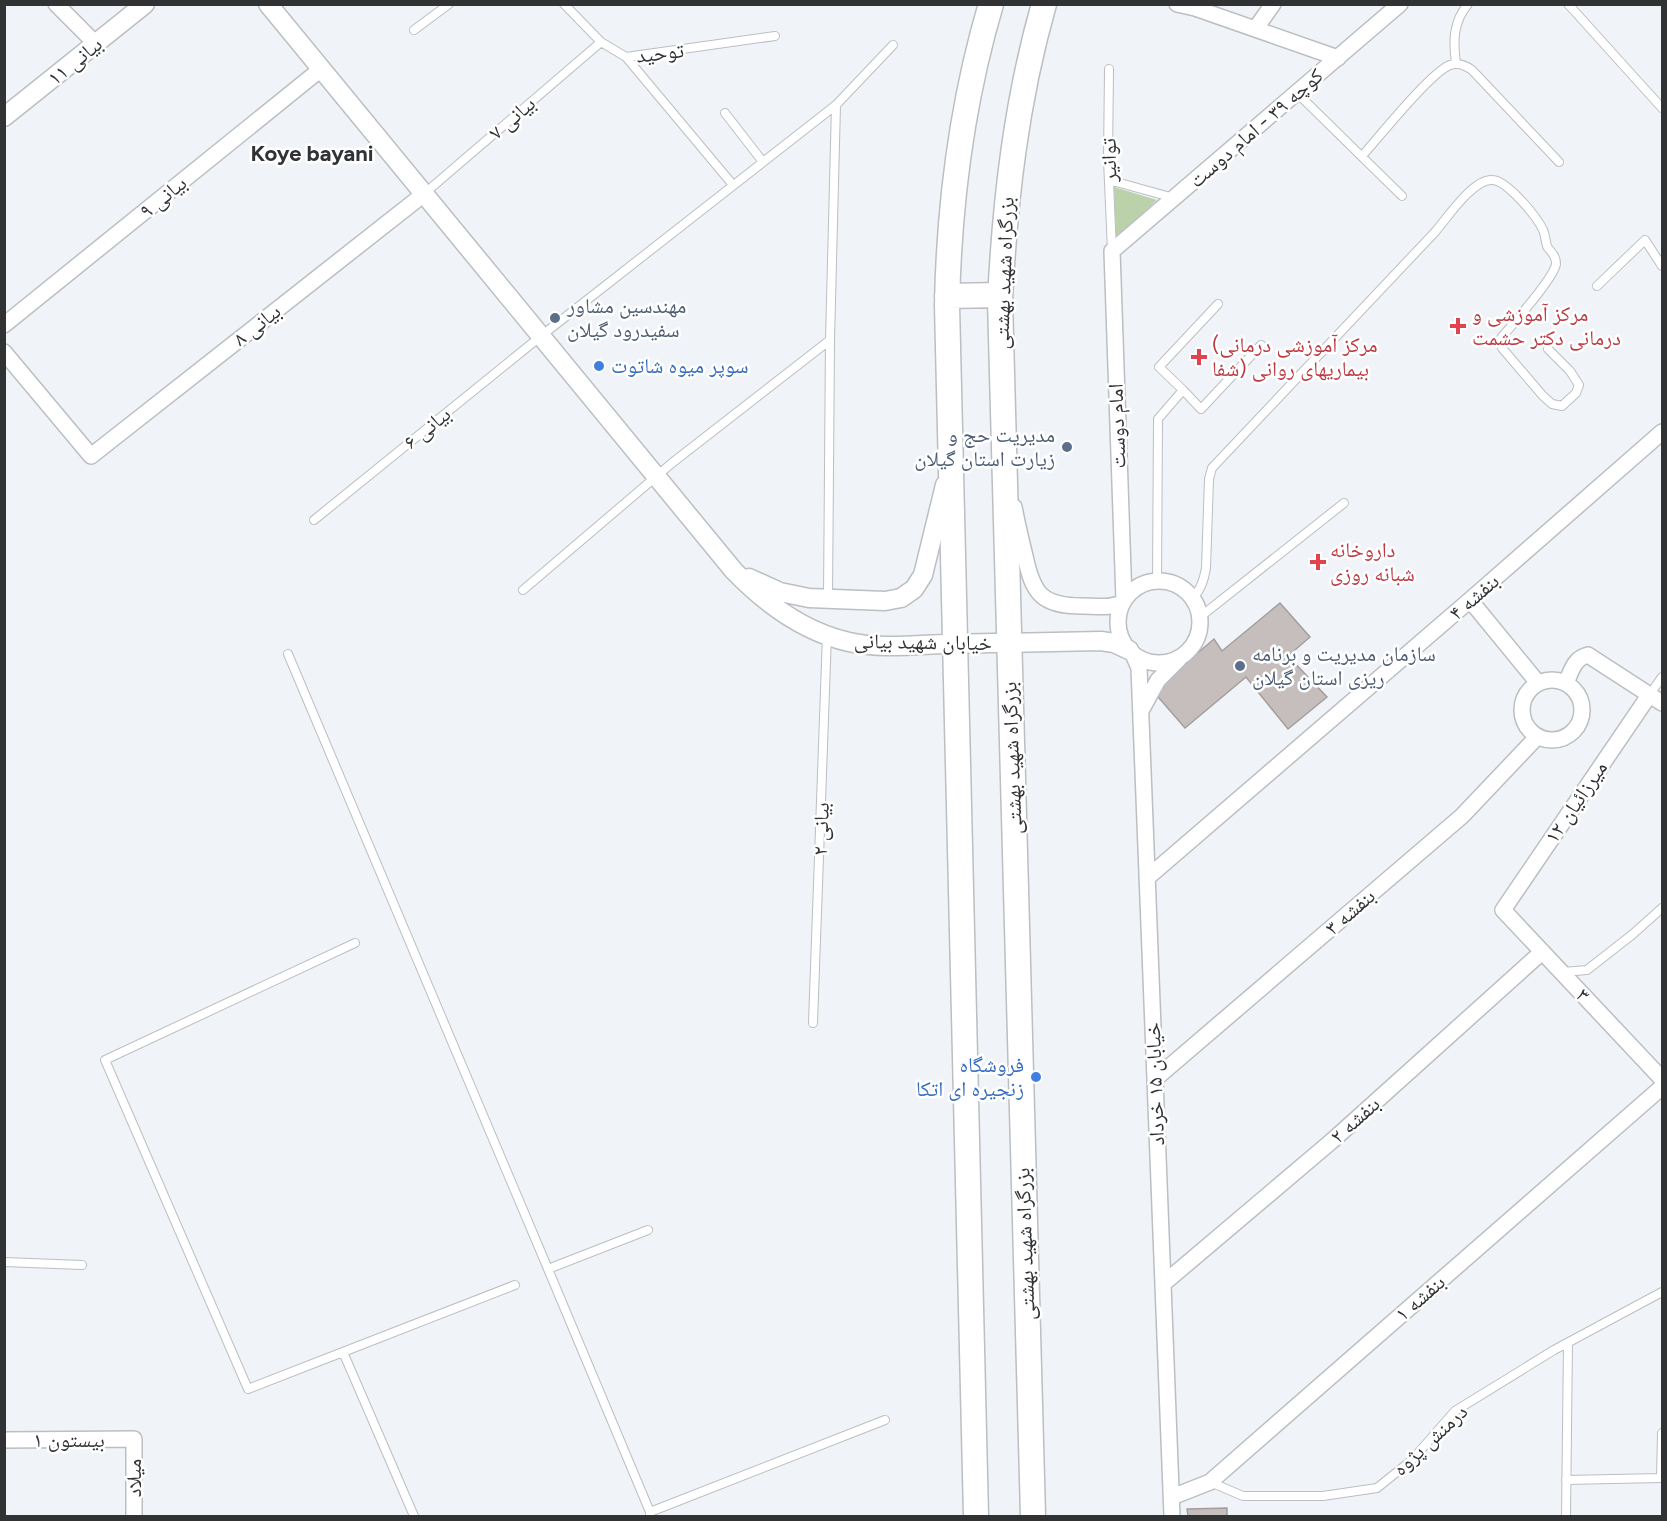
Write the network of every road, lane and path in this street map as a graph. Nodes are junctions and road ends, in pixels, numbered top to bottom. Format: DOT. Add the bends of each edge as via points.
graph roads {
  1 [pos="56,4"];
  2 [pos="145,4"];
  3 [pos="267,4"];
  4 [pos="449,4"];
  5 [pos="564,4"];
  6 [pos="991,4"];
  7 [pos="1044,4"];
  8 [pos="1177,4"];
  9 [pos="1273,4"];
  10 [pos="1400,4"];
  11 [pos="1468,4"];
  12 [pos="1573,6"];
  13 [pos="1256,28"];
  14 [pos="414,30"];
  15 [pos="775,36"];
  16 [pos="601,42"];
  17 [pos="96,44"];
  18 [pos="893,45"];
  19 [pos="626,57"];
  20 [pos="1338,58"];
  21 [pos="1456,63"];
  22 [pos="321,69"];
  23 [pos="1109,69"];
  24 [pos="1297,93"];
  25 [pos="836,105"];
  26 [pos="1662,108"];
  27 [pos="725,113"];
  28 [pos="4,117"];
  29 [pos="1362,156"];
  30 [pos="763,162"];
  31 [pos="1559,162"];
  32 [pos="1109,180"];
  33 [pos="733,185"];
  34 [pos="424,194"];
  35 [pos="1402,196"];
  36 [pos="1174,198"];
  37 [pos="1112,251"];
  38 [pos="1662,266"];
  39 [pos="1597,286"];
  40 [pos="1000,295"];
  41 [pos="948,297"];
  42 [pos="1218,304"];
  43 [pos="4,325"];
  44 [pos="541,336"];
  45 [pos="830,340"];
  46 [pos="1261,345"];
  47 [pos="1548,349"];
  48 [pos="4,352"];
  49 [pos="1183,390"];
  50 [pos="1662,432"];
  51 [pos="1004,460"];
  52 [pos="951,462"];
  53 [pos="656,476"];
  54 [pos="1344,503"];
  55 [pos="314,520"];
  56 [pos="734,571"];
  57 [pos="1157,581"];
  58 [pos="523,590"];
  59 [pos="1192,598"];
  60 [pos="828,599"];
  61 [pos="1470,600"];
  62 [pos="1123,601"];
  63 [pos="1200,617"];
  64 [pos="827,635"];
  65 [pos="1009,643"];
  66 [pos="955,644"];
  67 [pos="1131,652"];
  68 [pos="1185,653"];
  69 [pos="288,654"];
  70 [pos="1662,677"];
  71 [pos="1538,683"];
  72 [pos="1566,683"];
  73 [pos="1656,698"];
  74 [pos="1141,715"];
  75 [pos="1537,737"];
  76 [pos="1147,878"];
  77 [pos="1662,908"];
  78 [pos="1503,910"];
  79 [pos="355,943"];
  80 [pos="1542,952"];
  81 [pos="1562,973"];
  82 [pos="813,1023"];
  83 [pos="1155,1079"];
  84 [pos="1662,1079"];
  85 [pos="1662,1087"];
  86 [pos="648,1230"];
  87 [pos="4,1262"];
  88 [pos="82,1265"];
  89 [pos="548,1269"];
  90 [pos="1163,1284"];
  91 [pos="515,1286"];
  92 [pos="1662,1292"];
  93 [pos="1568,1343"];
  94 [pos="343,1352"];
  95 [pos="885,1420"];
  96 [pos="1662,1433"];
  97 [pos="134,1439"];
  98 [pos="4,1440"];
  99 [pos="1566,1480"];
  100 [pos="1210,1482"];
  101 [pos="1172,1497"];
  102 [pos="650,1514"];
  103 [pos="134,1516"];
  104 [pos="414,1516"];
  105 [pos="976,1516"];
  106 [pos="1033,1516"];
  107 [pos="1172,1516"];
  108 [pos="1566,1516"];
  1 -- 17 [label="street"];
  2 -- 17 [label="street, بیانی ۱۱"];
  3 -- 22 [label="street"];
  4 -- 14 [label="lane"];
  5 -- 16 [label="lane, توحید"];
  6 -- 41 [label="highway" via="960,142 950,228"];
  7 -- 40 [label="highway, بزرگراه شهید بهشتی" via="1011,154"];
  8 -- 13 [label="street"];
  9 -- 13 [label="street"];
  10 -- 20 [label="street, کوچه ۳۹ - امام دوست"];
  11 -- 21 [label="lane" via="1455,27"];
  12 -- 26 [label="lane"];
  13 -- 20 [label="street"];
  15 -- 19 [label="lane, توحید"];
  16 -- 19 [label="lane, توحید"];
  16 -- 34 [label="lane, بیانی ۷"];
  17 -- 28 [label="street, بیانی ۱۱"];
  18 -- 25 [label="lane, بیانی ۶"];
  19 -- 33 [label="lane"];
  20 -- 24 [label="street, کوچه ۳۹ - امام دوست"];
  21 -- 29 [label="lane" via="1432,79"];
  21 -- 31 [label="lane" via="1472,70"];
  22 -- 34 [label="street"];
  22 -- 43 [label="street, بیانی ۹"];
  23 -- 32 [label="lane, توانیر"];
  24 -- 29 [label="lane"];
  24 -- 36 [label="street, کوچه ۳۹ - امام دوست"];
  25 -- 30 [label="lane, بیانی ۶"];
  25 -- 45 [label="lane"];
  27 -- 30 [label="lane"];
  29 -- 35 [label="lane"];
  30 -- 33 [label="lane, بیانی ۶"];
  32 -- 36 [label="lane"];
  32 -- 37 [label="lane, توانیر"];
  33 -- 44 [label="lane, بیانی ۶"];
  34 -- 44 [label="street"];
  34 -- 48 [label="street, بیانی ۸" via="91,456"];
  36 -- 37 [label="street, کوچه ۳۹ - امام دوست"];
  37 -- 62 [label="street, امام دوست"];
  38 -- 39 [label="lane" via="1645,240"];
  40 -- 41 [label="highway"];
  40 -- 51 [label="highway, بزرگراه شهید بهشتی"];
  41 -- 52 [label="highway"];
  42 -- 49 [label="lane" via="1160,366"];
  44 -- 53 [label="street"];
  44 -- 55 [label="lane, بیانی ۶"];
  45 -- 53 [label="lane"];
  45 -- 60 [label="lane"];
  46 -- 49 [label="lane" via="1201,409"];
  47 -- 59 [label="lane" via="1579,385 1562,406 1543,396 1502,348 1501,338 1548,280 1556,265 1555,256 1547,247 1541,225 1513,191 1491,179 1479,183 1212,468 1206,568 1204,580"];
  49 -- 57 [label="lane" via="1158,419"];
  50 -- 61 [label="street, بنفشه ۴"];
  51 -- 62 [label="street" via="1029,574 1039,594 1062,606 1113,606"];
  51 -- 65 [label="highway, بزرگراه شهید بهشتی"];
  52 -- 60 [label="street, خیابان شهید بیانی" via="925,570 914,589 890,600"];
  52 -- 66 [label="highway"];
  53 -- 56 [label="street"];
  53 -- 58 [label="lane"];
  54 -- 63 [label="lane"];
  56 -- 60 [label="street, خیابان شهید بیانی" via="780,592"];
  56 -- 64 [label="street, خیابان شهید بیانی" via="775,608"];
  57 -- 59 [label="street" via="1177,585"];
  57 -- 62 [label="street" via="1140,585"];
  59 -- 63 [label="street"];
  61 -- 71 [label="street"];
  61 -- 76 [label="street, بنفشه ۴"];
  62 -- 67 [label="street" via="1118,626 1122,642"];
  63 -- 68 [label="street" via="1197,637"];
  64 -- 66 [label="street, خیابان شهید بیانی" via="851,643"];
  64 -- 82 [label="lane, بیانی ۲"];
  65 -- 66 [label="street, خیابان شهید بیانی"];
  65 -- 67 [label="street, خیابان شهید بیانی" via="1110,642"];
  65 -- 106 [label="highway, بزرگراه شهید بهشتی"];
  66 -- 105 [label="highway"];
  67 -- 68 [label="street" via="1157,663 1172,661"];
  67 -- 74 [label="street, خیابان ۱۵ خرداد" via="1139,668"];
  68 -- 74 [label="street" via="1158,680"];
  69 -- 89 [label="lane"];
  70 -- 73 [label="lane"];
  71 -- 72 [label="street"];
  71 -- 75 [label="street" via="1527,692 1521,710 1524,724"];
  72 -- 73 [label="street" via="1579,658 1588,655"];
  72 -- 75 [label="street" via="1581,701 1578,725 1560,740"];
  73 -- 78 [label="street, میرزائیان ۱۲"];
  74 -- 76 [label="street, خیابان ۱۵ خرداد"];
  75 -- 83 [label="street, بنفشه ۳" via="1461,816"];
  76 -- 83 [label="street, خیابان ۱۵ خرداد"];
  77 -- 81 [label="lane" via="1587,970"];
  78 -- 80 [label="street, ۳"];
  79 -- 94 [label="lane" via="105,1060 248,1389"];
  80 -- 81 [label="street, ۳"];
  80 -- 90 [label="street, بنفشه ۲" via="1333,1140"];
  81 -- 84 [label="street, ۳"];
  83 -- 90 [label="street, خیابان ۱۵ خرداد"];
  85 -- 100 [label="street, بنفشه ۱"];
  86 -- 89 [label="lane"];
  87 -- 88 [label="lane"];
  89 -- 102 [label="lane"];
  90 -- 101 [label="street, خیابان ۱۵ خرداد"];
  91 -- 94 [label="lane"];
  92 -- 93 [label="lane, درمنش پژوه"];
  93 -- 99 [label="lane"];
  93 -- 100 [label="lane, درمنش پژوه" via="1455,1411 1412,1460 1377,1488 1323,1496 1243,1497"];
  94 -- 104 [label="lane"];
  95 -- 102 [label="lane"];
  96 -- 99 [label="lane" via="1661,1478"];
  97 -- 98 [label="street, بیستون ۱"];
  97 -- 103 [label="street, میلاد"];
  99 -- 108 [label="lane"];
  100 -- 101 [label="street, بنفشه ۱"];
  101 -- 107 [label="street, خیابان ۱۵ خرداد"];
}
